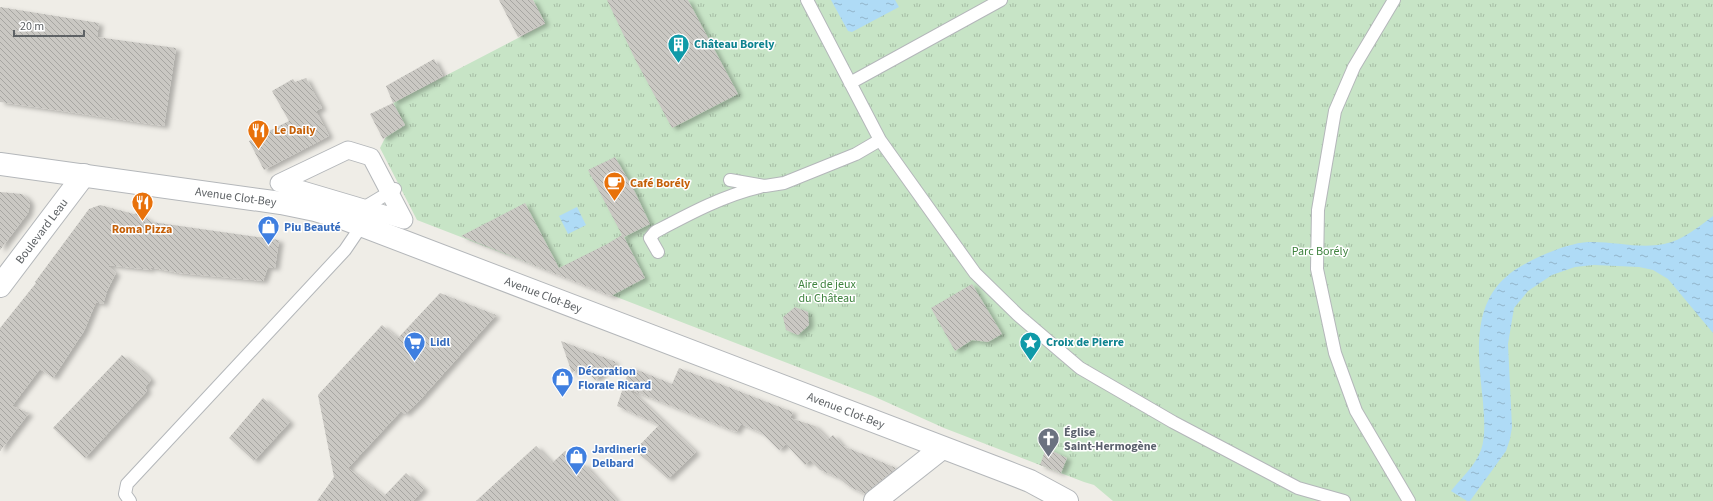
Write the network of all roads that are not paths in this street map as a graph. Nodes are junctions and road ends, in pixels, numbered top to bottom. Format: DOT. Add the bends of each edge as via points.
graph roads {
  1 [pos="807,0"];
  2 [pos="1394,0"];
  3 [pos="997,1"];
  4 [pos="850,82"];
  5 [pos="880,140"];
  6 [pos="0,164"];
  7 [pos="84,175"];
  8 [pos="730,180"];
  9 [pos="765,186"];
  10 [pos="392,191"];
  11 [pos="357,217"];
  12 [pos="658,252"];
  13 [pos="0,286"];
  14 [pos="942,448"];
  15 [pos="130,501"];
  16 [pos="875,501"];
  17 [pos="1067,501"];
  18 [pos="1344,501"];
  19 [pos="1409,501"];
  1 -- 4 [label="lane"];
  2 -- 19 [label="lane" via="1354,68 1335,111 1318,210 1317,269 1335,353 1356,411"];
  3 -- 4 [label="lane"];
  4 -- 5 [label="lane"];
  5 -- 9 [label="lane" via="856,154 784,183"];
  5 -- 18 [label="lane" via="975,273 1018,315 1080,368 1173,422 1298,488"];
  6 -- 7 [label="street, Avenue Clot-Bey"];
  7 -- 11 [label="street, Avenue Clot-Bey" via="281,203"];
  7 -- 13 [label="street, Boulevard Leau"];
  8 -- 9 [label="lane"];
  9 -- 12 [label="lane" via="738,192 655,232 650,238"];
  10 -- 11 [label="lane"];
  10 -- 11 [label="street" via="404,220"];
  10 -- 11 [label="street" via="371,158 348,150 279,183"];
  11 -- 14 [label="street, Avenue Clot-Bey"];
  11 -- 15 [label="lane" via="344,250 127,484 124,494"];
  14 -- 16 [label="street"];
  14 -- 17 [label="street, Avenue Clot-Bey" via="1030,481"];
}
